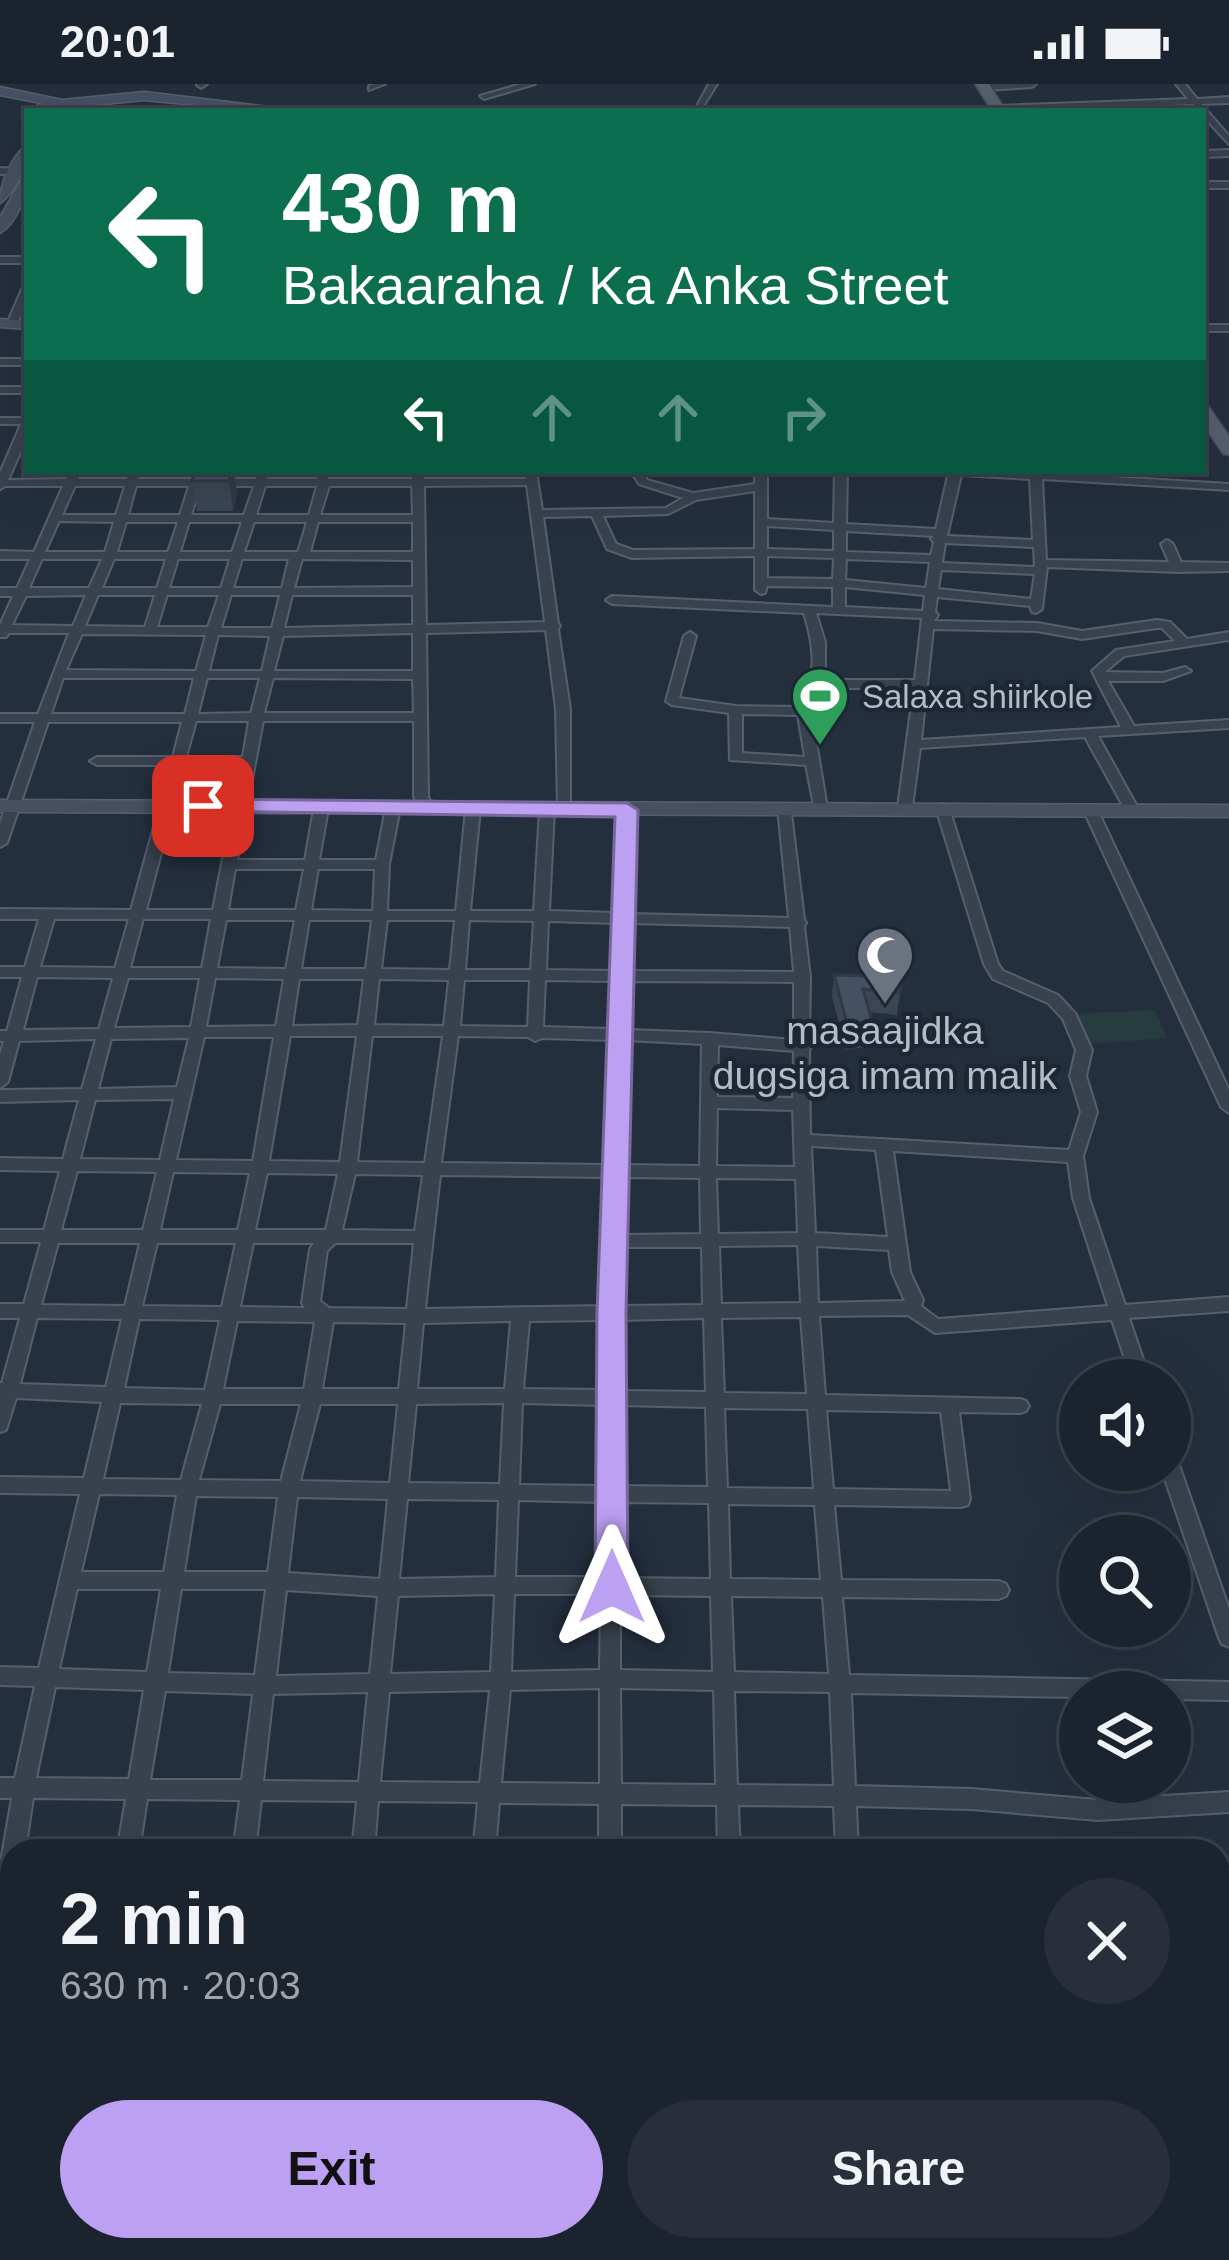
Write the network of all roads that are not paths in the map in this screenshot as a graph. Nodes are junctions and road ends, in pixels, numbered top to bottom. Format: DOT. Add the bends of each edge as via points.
graph roads {
  1 [pos="532,84"];
  2 [pos="713,84"];
  3 [pos="1032,84"];
  4 [pos="1180,84"];
  5 [pos="983,86"];
  6 [pos="0,94"];
  7 [pos="484,96"];
  8 [pos="185,98"];
  9 [pos="1196,100"];
  10 [pos="1229,100"];
  11 [pos="208,106"];
  12 [pos="699,106"];
  13 [pos="54,107"];
  14 [pos="173,108"];
  15 [pos="244,108"];
  16 [pos="1038,108"];
  17 [pos="1202,108"];
  18 [pos="1206,113"];
  19 [pos="1216,126"];
  20 [pos="1229,126"];
  21 [pos="1206,127"];
  22 [pos="1229,141"];
  23 [pos="17,174"];
  24 [pos="0,199"];
  25 [pos="0,229"];
  26 [pos="1206,416"];
  27 [pos="0,450"];
  28 [pos="21,450"];
  29 [pos="1229,450"];
  30 [pos="639,474"];
  31 [pos="760,474"];
  32 [pos="841,474"];
  33 [pos="954,474"];
  34 [pos="985,474"];
  35 [pos="73,477"];
  36 [pos="531,477"];
  37 [pos="1103,477"];
  38 [pos="132,478"];
  39 [pos="196,478"];
  40 [pos="262,478"];
  41 [pos="323,478"];
  42 [pos="419,478"];
  43 [pos="1036,479"];
  44 [pos="0,484"];
  45 [pos="760,487"];
  46 [pos="1229,487"];
  47 [pos="693,497"];
  48 [pos="595,511"];
  49 [pos="535,514"];
  50 [pos="250,516"];
  51 [pos="123,517"];
  52 [pos="57,518"];
  53 [pos="184,518"];
  54 [pos="313,518"];
  55 [pos="418,519"];
  56 [pos="760,522"];
  57 [pos="837,527"];
  58 [pos="937,536"];
  59 [pos="1037,544"];
  60 [pos="1167,544"];
  61 [pos="761,552"];
  62 [pos="837,554"];
  63 [pos="0,555"];
  64 [pos="38,555"];
  65 [pos="110,555"];
  66 [pos="174,555"];
  67 [pos="303,555"];
  68 [pos="238,556"];
  69 [pos="417,556"];
  70 [pos="935,562"];
  71 [pos="1041,567"];
  72 [pos="1229,567"];
  73 [pos="1178,568"];
  74 [pos="762,582"];
  75 [pos="839,584"];
  76 [pos="417,591"];
  77 [pos="0,592"];
  78 [pos="94,592"];
  79 [pos="160,592"];
  80 [pos="20,593"];
  81 [pos="224,593"];
  82 [pos="290,593"];
  83 [pos="934,593"];
  84 [pos="611,600"];
  85 [pos="1037,603"];
  86 [pos="760,606"];
  87 [pos="809,609"];
  88 [pos="839,610"];
  89 [pos="931,620"];
  90 [pos="554,626"];
  91 [pos="1037,627"];
  92 [pos="78,628"];
  93 [pos="150,630"];
  94 [pos="418,630"];
  95 [pos="213,632"];
  96 [pos="278,632"];
  97 [pos="1,633"];
  98 [pos="690,636"];
  99 [pos="1229,636"];
  100 [pos="1182,641"];
  101 [pos="1185,670"];
  102 [pos="203,673"];
  103 [pos="58,674"];
  104 [pos="267,674"];
  105 [pos="417,675"];
  106 [pos="1099,677"];
  107 [pos="818,684"];
  108 [pos="919,684"];
  109 [pos="736,710"];
  110 [pos="804,711"];
  111 [pos="46,717"];
  112 [pos="422,717"];
  113 [pos="0,718"];
  114 [pos="190,719"];
  115 [pos="256,721"];
  116 [pos="1229,724"];
  117 [pos="1128,728"];
  118 [pos="1090,734"];
  119 [pos="914,744"];
  120 [pos="97,761"];
  121 [pos="249,761"];
  122 [pos="810,761"];
  123 [pos="177,762"];
  124 [pos="7,806"];
  125 [pos="167,806"];
  126 [pos="239,807"];
  127 [pos="905,807"];
  128 [pos="394,808"];
  129 [pos="438,808"];
  130 [pos="785,808"];
  131 [pos="820,808"];
  132 [pos="943,808"];
  133 [pos="321,809"];
  134 [pos="473,809"];
  135 [pos="556,809"];
  136 [pos="627,810"];
  137 [pos="1132,810"];
  138 [pos="1091,811"];
  139 [pos="1229,811"];
  140 [pos="0,843"];
  141 [pos="382,864"];
  142 [pos="230,865"];
  143 [pos="310,865"];
  144 [pos="137,913"];
  145 [pos="0,914"];
  146 [pos="48,914"];
  147 [pos="220,915"];
  148 [pos="380,915"];
  149 [pos="462,915"];
  150 [pos="302,916"];
  151 [pos="544,916"];
  152 [pos="626,918"];
  153 [pos="799,923"];
  154 [pos="0,972"];
  155 [pos="28,973"];
  156 [pos="120,976"];
  157 [pos="206,976"];
  158 [pos="292,976"];
  159 [pos="372,976"];
  160 [pos="540,976"];
  161 [pos="456,977"];
  162 [pos="624,977"];
  163 [pos="802,977"];
  164 [pos="364,1033"];
  165 [pos="282,1034"];
  166 [pos="451,1034"];
  167 [pos="105,1035"];
  168 [pos="197,1035"];
  169 [pos="7,1036"];
  170 [pos="535,1036"];
  171 [pos="621,1037"];
  172 [pos="710,1038"];
  173 [pos="804,1046"];
  174 [pos="0,1082"];
  175 [pos="183,1094"];
  176 [pos="0,1096"];
  177 [pos="86,1096"];
  178 [pos="707,1102"];
  179 [pos="800,1104"];
  180 [pos="1229,1107"];
  181 [pos="802,1140"];
  182 [pos="884,1148"];
  183 [pos="1075,1156"];
  184 [pos="0,1164"];
  185 [pos="72,1165"];
  186 [pos="166,1165"];
  187 [pos="260,1166"];
  188 [pos="348,1167"];
  189 [pos="431,1168"];
  190 [pos="614,1169"];
  191 [pos="708,1171"];
  192 [pos="805,1173"];
  193 [pos="151,1234"];
  194 [pos="333,1235"];
  195 [pos="0,1236"];
  196 [pos="50,1237"];
  197 [pos="244,1237"];
  198 [pos="423,1238"];
  199 [pos="807,1239"];
  200 [pos="710,1240"];
  201 [pos="615,1241"];
  202 [pos="896,1244"];
  203 [pos="1229,1304"];
  204 [pos="811,1306"];
  205 [pos="911,1308"];
  206 [pos="134,1309"];
  207 [pos="714,1310"];
  208 [pos="0,1311"];
  209 [pos="30,1311"];
  210 [pos="611,1313"];
  211 [pos="521,1314"];
  212 [pos="1118,1314"];
  213 [pos="229,1315"];
  214 [pos="325,1315"];
  215 [pos="416,1316"];
  216 [pos="1134,1359"];
  217 [pos="4,1390"];
  218 [pos="110,1395"];
  219 [pos="213,1396"];
  220 [pos="410,1396"];
  221 [pos="513,1396"];
  222 [pos="312,1398"];
  223 [pos="611,1399"];
  224 [pos="714,1401"];
  225 [pos="818,1404"];
  226 [pos="949,1406"];
  227 [pos="1020,1406"];
  228 [pos="0,1425"];
  229 [pos="0,1485"];
  230 [pos="91,1485"];
  231 [pos="188,1487"];
  232 [pos="289,1491"];
  233 [pos="1179,1491"];
  234 [pos="400,1493"];
  235 [pos="611,1494"];
  236 [pos="512,1495"];
  237 [pos="717,1497"];
  238 [pos="821,1498"];
  239 [pos="176,1579"];
  240 [pos="69,1580"];
  241 [pos="276,1581"];
  242 [pos="506,1585"];
  243 [pos="612,1587"];
  244 [pos="388,1588"];
  245 [pos="720,1588"];
  246 [pos="832,1588"];
  247 [pos="999,1590"];
  248 [pos="1229,1638"];
  249 [pos="0,1676"];
  250 [pos="47,1677"];
  251 [pos="501,1679"];
  252 [pos="609,1679"];
  253 [pos="722,1680"];
  254 [pos="154,1681"];
  255 [pos="380,1681"];
  256 [pos="266,1685"];
  257 [pos="840,1685"];
  258 [pos="1229,1691"];
  259 [pos="0,1788"];
  260 [pos="25,1788"];
  261 [pos="254,1790"];
  262 [pos="492,1790"];
  263 [pos="369,1791"];
  264 [pos="140,1792"];
  265 [pos="611,1792"];
  266 [pos="728,1795"];
  267 [pos="844,1796"];
  268 [pos="1229,1802"];
  269 [pos="16,1839"];
  270 [pos="130,1839"];
  271 [pos="246,1839"];
  272 [pos="364,1839"];
  273 [pos="486,1839"];
  274 [pos="610,1839"];
  275 [pos="729,1839"];
  276 [pos="846,1839"];
  1 -- 7 [label="street"];
  2 -- 12 [label="street"];
  3 -- 5 [label="street"];
  4 -- 9 [label="street"];
  6 -- 13 [label="street"];
  8 -- 11 [label="street"];
  8 -- 13 [label="street" via="117,96"];
  8 -- 14 [label="street"];
  9 -- 10 [label="street"];
  9 -- 16 [label="street"];
  9 -- 17 [label="street"];
  11 -- 15 [label="street"];
  18 -- 19 [label="street"];
  19 -- 20 [label="street"];
  19 -- 21 [label="street"];
  19 -- 22 [label="street"];
  23 -- 24 [label="street"];
  23 -- 25 [label="street"];
  26 -- 29 [label="main road"];
  27 -- 28 [label="street"];
  28 -- 44 [label="street"];
  30 -- 47 [label="street"];
  31 -- 45 [label="street"];
  32 -- 57 [label="street"];
  33 -- 58 [label="street"];
  34 -- 43 [label="street"];
  35 -- 38 [label="street"];
  35 -- 44 [label="street"];
  35 -- 52 [label="street"];
  36 -- 42 [label="street"];
  36 -- 49 [label="street"];
  37 -- 43 [label="street"];
  37 -- 46 [label="street"];
  38 -- 39 [label="street"];
  38 -- 51 [label="street"];
  39 -- 40 [label="street"];
  39 -- 53 [label="street"];
  40 -- 41 [label="street"];
  40 -- 50 [label="street"];
  41 -- 42 [label="street"];
  41 -- 54 [label="street"];
  42 -- 55 [label="street"];
  43 -- 59 [label="street"];
  45 -- 47 [label="street"];
  45 -- 56 [label="street"];
  47 -- 48 [label="street" via="668,511"];
  48 -- 49 [label="street"];
  48 -- 61 [label="street" via="611,546 625,553"];
  49 -- 90 [label="street"];
  50 -- 53 [label="street"];
  50 -- 54 [label="street"];
  50 -- 68 [label="street"];
  51 -- 52 [label="street"];
  51 -- 53 [label="street"];
  51 -- 65 [label="street"];
  52 -- 64 [label="street"];
  53 -- 66 [label="street"];
  54 -- 55 [label="street"];
  54 -- 67 [label="street"];
  55 -- 69 [label="street"];
  56 -- 57 [label="street"];
  56 -- 61 [label="street"];
  57 -- 58 [label="street"];
  57 -- 62 [label="street"];
  58 -- 59 [label="street"];
  58 -- 70 [label="street"];
  59 -- 71 [label="street"];
  60 -- 73 [label="street"];
  61 -- 62 [label="street"];
  61 -- 74 [label="street"];
  62 -- 70 [label="street"];
  62 -- 75 [label="street"];
  63 -- 64 [label="street"];
  64 -- 65 [label="street"];
  64 -- 80 [label="street"];
  65 -- 66 [label="street"];
  65 -- 78 [label="street"];
  66 -- 68 [label="street"];
  66 -- 79 [label="street"];
  67 -- 68 [label="street"];
  67 -- 69 [label="street"];
  67 -- 82 [label="street" via="295,558"];
  68 -- 81 [label="street"];
  69 -- 76 [label="street"];
  70 -- 71 [label="street"];
  70 -- 83 [label="street"];
  71 -- 73 [label="street"];
  71 -- 85 [label="street"];
  72 -- 73 [label="street"];
  74 -- 75 [label="street"];
  74 -- 86 [label="street"];
  75 -- 83 [label="street"];
  75 -- 88 [label="street"];
  76 -- 82 [label="street"];
  76 -- 94 [label="street"];
  77 -- 80 [label="street"];
  78 -- 79 [label="street"];
  78 -- 80 [label="street"];
  78 -- 92 [label="street"];
  79 -- 81 [label="street"];
  79 -- 93 [label="street"];
  80 -- 97 [label="street"];
  81 -- 82 [label="street"];
  81 -- 95 [label="street"];
  82 -- 96 [label="street"];
  83 -- 85 [label="street"];
  83 -- 89 [label="street"];
  84 -- 86 [label="street"];
  85 -- 91 [label="street"];
  86 -- 87 [label="street"];
  87 -- 88 [label="street"];
  87 -- 107 [label="street"];
  88 -- 89 [label="street"];
  89 -- 91 [label="street"];
  89 -- 108 [label="street"];
  90 -- 94 [label="street"];
  90 -- 135 [label="street" via="563,709"];
  91 -- 100 [label="street" via="1082,635 1161,624"];
  92 -- 93 [label="street"];
  92 -- 97 [label="street"];
  92 -- 103 [label="street"];
  93 -- 95 [label="street"];
  94 -- 96 [label="street"];
  94 -- 105 [label="street"];
  95 -- 96 [label="street"];
  95 -- 102 [label="street"];
  96 -- 104 [label="street"];
  98 -- 109 [label="street" via="672,701"];
  99 -- 100 [label="street"];
  100 -- 106 [label="street" via="1113,656"];
  101 -- 106 [label="street"];
  102 -- 103 [label="street"];
  102 -- 104 [label="street"];
  102 -- 114 [label="street"];
  103 -- 111 [label="street"];
  104 -- 105 [label="street"];
  104 -- 115 [label="street"];
  105 -- 112 [label="street"];
  106 -- 117 [label="street"];
  107 -- 108 [label="street"];
  107 -- 110 [label="street"];
  108 -- 119 [label="street"];
  109 -- 110 [label="street"];
  109 -- 122 [label="street" via="735,757"];
  110 -- 122 [label="street"];
  111 -- 113 [label="street"];
  111 -- 114 [label="street"];
  111 -- 124 [label="street"];
  112 -- 115 [label="street"];
  112 -- 129 [label="street" via="421,797"];
  114 -- 115 [label="street"];
  114 -- 123 [label="street"];
  115 -- 121 [label="street"];
  116 -- 117 [label="street"];
  117 -- 118 [label="street"];
  118 -- 119 [label="street"];
  118 -- 137 [label="street"];
  119 -- 127 [label="street"];
  120 -- 123 [label="street"];
  121 -- 123 [label="street"];
  121 -- 126 [label="street"];
  122 -- 131 [label="street"];
  123 -- 125 [label="street"];
  124 -- 125 [label="street"];
  124 -- 140 [label="street"];
  125 -- 126 [label="street"];
  125 -- 144 [label="street"];
  126 -- 133 [label="street"];
  126 -- 142 [label="street"];
  127 -- 131 [label="street"];
  127 -- 132 [label="street"];
  128 -- 129 [label="street"];
  128 -- 133 [label="street"];
  128 -- 141 [label="street"];
  129 -- 134 [label="street"];
  130 -- 131 [label="street"];
  130 -- 136 [label="street"];
  130 -- 153 [label="street"];
  132 -- 138 [label="street"];
  132 -- 183 [label="street" via="991,964 998,975 1053,999 1084,1050 1078,1076 1089,1112"];
  133 -- 143 [label="street"];
  134 -- 135 [label="street"];
  134 -- 149 [label="street"];
  135 -- 136 [label="street"];
  135 -- 151 [label="street"];
  136 -- 152 [label="street"];
  137 -- 138 [label="street"];
  137 -- 139 [label="street"];
  138 -- 180 [label="street"];
  141 -- 143 [label="street"];
  141 -- 148 [label="street"];
  142 -- 143 [label="street"];
  142 -- 147 [label="street"];
  143 -- 150 [label="street"];
  144 -- 146 [label="street"];
  144 -- 147 [label="street"];
  144 -- 156 [label="street"];
  145 -- 146 [label="street"];
  146 -- 155 [label="street"];
  147 -- 150 [label="street"];
  147 -- 157 [label="street"];
  148 -- 149 [label="street"];
  148 -- 150 [label="street"];
  148 -- 159 [label="street"];
  149 -- 151 [label="street"];
  149 -- 161 [label="street"];
  150 -- 158 [label="street"];
  151 -- 152 [label="street"];
  151 -- 160 [label="street"];
  152 -- 153 [label="street"];
  152 -- 162 [label="street"];
  153 -- 163 [label="street"];
  154 -- 155 [label="street"];
  155 -- 156 [label="street"];
  155 -- 169 [label="street"];
  156 -- 157 [label="street"];
  156 -- 167 [label="street"];
  157 -- 158 [label="street"];
  157 -- 168 [label="street"];
  158 -- 159 [label="street"];
  158 -- 165 [label="street"];
  159 -- 161 [label="street"];
  159 -- 164 [label="street"];
  160 -- 161 [label="street"];
  160 -- 162 [label="street"];
  160 -- 170 [label="street"];
  161 -- 166 [label="street"];
  162 -- 163 [label="street"];
  162 -- 171 [label="street"];
  163 -- 173 [label="street"];
  164 -- 165 [label="street"];
  164 -- 166 [label="street"];
  164 -- 188 [label="street"];
  165 -- 168 [label="street"];
  165 -- 187 [label="street"];
  166 -- 170 [label="street"];
  166 -- 189 [label="street"];
  167 -- 168 [label="street"];
  167 -- 169 [label="street"];
  167 -- 177 [label="street"];
  168 -- 175 [label="street"];
  169 -- 174 [label="street"];
  170 -- 171 [label="street"];
  171 -- 172 [label="street"];
  171 -- 190 [label="street"];
  172 -- 173 [label="street"];
  172 -- 178 [label="street"];
  173 -- 179 [label="street"];
  175 -- 177 [label="street"];
  175 -- 186 [label="street"];
  176 -- 177 [label="street"];
  177 -- 185 [label="street"];
  178 -- 179 [label="street"];
  178 -- 191 [label="street"];
  179 -- 181 [label="street"];
  181 -- 182 [label="street"];
  181 -- 192 [label="street"];
  182 -- 183 [label="street"];
  182 -- 202 [label="street"];
  183 -- 212 [label="street"];
  184 -- 185 [label="street"];
  185 -- 186 [label="street"];
  185 -- 196 [label="street"];
  186 -- 187 [label="street"];
  186 -- 193 [label="street"];
  187 -- 188 [label="street"];
  187 -- 197 [label="street"];
  188 -- 189 [label="street"];
  188 -- 194 [label="street"];
  189 -- 190 [label="street"];
  189 -- 198 [label="street"];
  190 -- 191 [label="street"];
  190 -- 201 [label="street"];
  191 -- 192 [label="street"];
  191 -- 200 [label="street"];
  192 -- 199 [label="street"];
  193 -- 196 [label="street"];
  193 -- 197 [label="street"];
  193 -- 206 [label="street"];
  194 -- 197 [label="street"];
  194 -- 198 [label="street"];
  194 -- 214 [label="street" via="319,1249 311,1303"];
  195 -- 196 [label="street"];
  196 -- 209 [label="street"];
  197 -- 213 [label="street"];
  198 -- 215 [label="street"];
  199 -- 200 [label="street"];
  199 -- 202 [label="street"];
  199 -- 204 [label="street"];
  200 -- 201 [label="street"];
  200 -- 207 [label="street"];
  201 -- 210 [label="street"];
  202 -- 205 [label="street"];
  203 -- 212 [label="street"];
  204 -- 205 [label="street"];
  204 -- 207 [label="street"];
  204 -- 225 [label="street"];
  205 -- 212 [label="street" via="935,1326"];
  206 -- 209 [label="street"];
  206 -- 213 [label="street"];
  206 -- 218 [label="street"];
  207 -- 210 [label="street"];
  207 -- 224 [label="street"];
  208 -- 209 [label="street"];
  209 -- 217 [label="street"];
  210 -- 211 [label="street"];
  210 -- 223 [label="street"];
  211 -- 215 [label="street"];
  211 -- 221 [label="street"];
  212 -- 216 [label="street"];
  213 -- 214 [label="street"];
  213 -- 219 [label="street"];
  214 -- 215 [label="street"];
  214 -- 222 [label="street"];
  215 -- 220 [label="street"];
  217 -- 218 [label="street"];
  217 -- 228 [label="street"];
  218 -- 219 [label="street"];
  218 -- 230 [label="street"];
  219 -- 222 [label="street"];
  219 -- 231 [label="street"];
  220 -- 221 [label="street"];
  220 -- 222 [label="street"];
  220 -- 234 [label="street"];
  221 -- 223 [label="street"];
  221 -- 236 [label="street"];
  222 -- 232 [label="street"];
  223 -- 224 [label="street"];
  223 -- 235 [label="street"];
  224 -- 225 [label="street"];
  224 -- 237 [label="street"];
  225 -- 226 [label="street"];
  225 -- 238 [label="street"];
  226 -- 227 [label="street"];
  226 -- 238 [label="street" via="961,1499"];
  229 -- 230 [label="street"];
  230 -- 231 [label="street"];
  230 -- 240 [label="street"];
  231 -- 232 [label="street"];
  231 -- 239 [label="street"];
  232 -- 234 [label="street"];
  232 -- 241 [label="street"];
  233 -- 248 [label="street"];
  234 -- 236 [label="street"];
  234 -- 244 [label="street"];
  235 -- 236 [label="street"];
  235 -- 237 [label="street"];
  235 -- 243 [label="street"];
  236 -- 242 [label="street"];
  237 -- 238 [label="street"];
  237 -- 245 [label="street"];
  238 -- 246 [label="street"];
  239 -- 240 [label="street"];
  239 -- 241 [label="street"];
  239 -- 254 [label="street"];
  240 -- 250 [label="street"];
  241 -- 244 [label="street"];
  241 -- 256 [label="street"];
  242 -- 243 [label="street"];
  242 -- 244 [label="street"];
  242 -- 251 [label="street"];
  243 -- 245 [label="street"];
  243 -- 252 [label="street"];
  244 -- 255 [label="street"];
  245 -- 246 [label="street"];
  245 -- 253 [label="street"];
  246 -- 247 [label="street"];
  246 -- 257 [label="street"];
  249 -- 250 [label="street"];
  250 -- 254 [label="street"];
  250 -- 260 [label="street"];
  251 -- 252 [label="street"];
  251 -- 255 [label="street"];
  251 -- 262 [label="street"];
  252 -- 253 [label="street"];
  252 -- 265 [label="street"];
  253 -- 257 [label="street"];
  253 -- 266 [label="street"];
  254 -- 256 [label="street"];
  254 -- 264 [label="street"];
  255 -- 256 [label="street"];
  255 -- 263 [label="street"];
  256 -- 261 [label="street"];
  257 -- 258 [label="street"];
  257 -- 267 [label="street"];
  259 -- 260 [label="street"];
  260 -- 264 [label="street"];
  260 -- 269 [label="street"];
  261 -- 263 [label="street"];
  261 -- 264 [label="street"];
  261 -- 271 [label="street"];
  262 -- 263 [label="street"];
  262 -- 265 [label="street"];
  262 -- 273 [label="street"];
  263 -- 272 [label="street"];
  264 -- 270 [label="street"];
  265 -- 266 [label="street"];
  265 -- 274 [label="street"];
  266 -- 267 [label="street"];
  266 -- 275 [label="street"];
  267 -- 268 [label="street" via="1098,1810"];
  267 -- 276 [label="street"];
}
